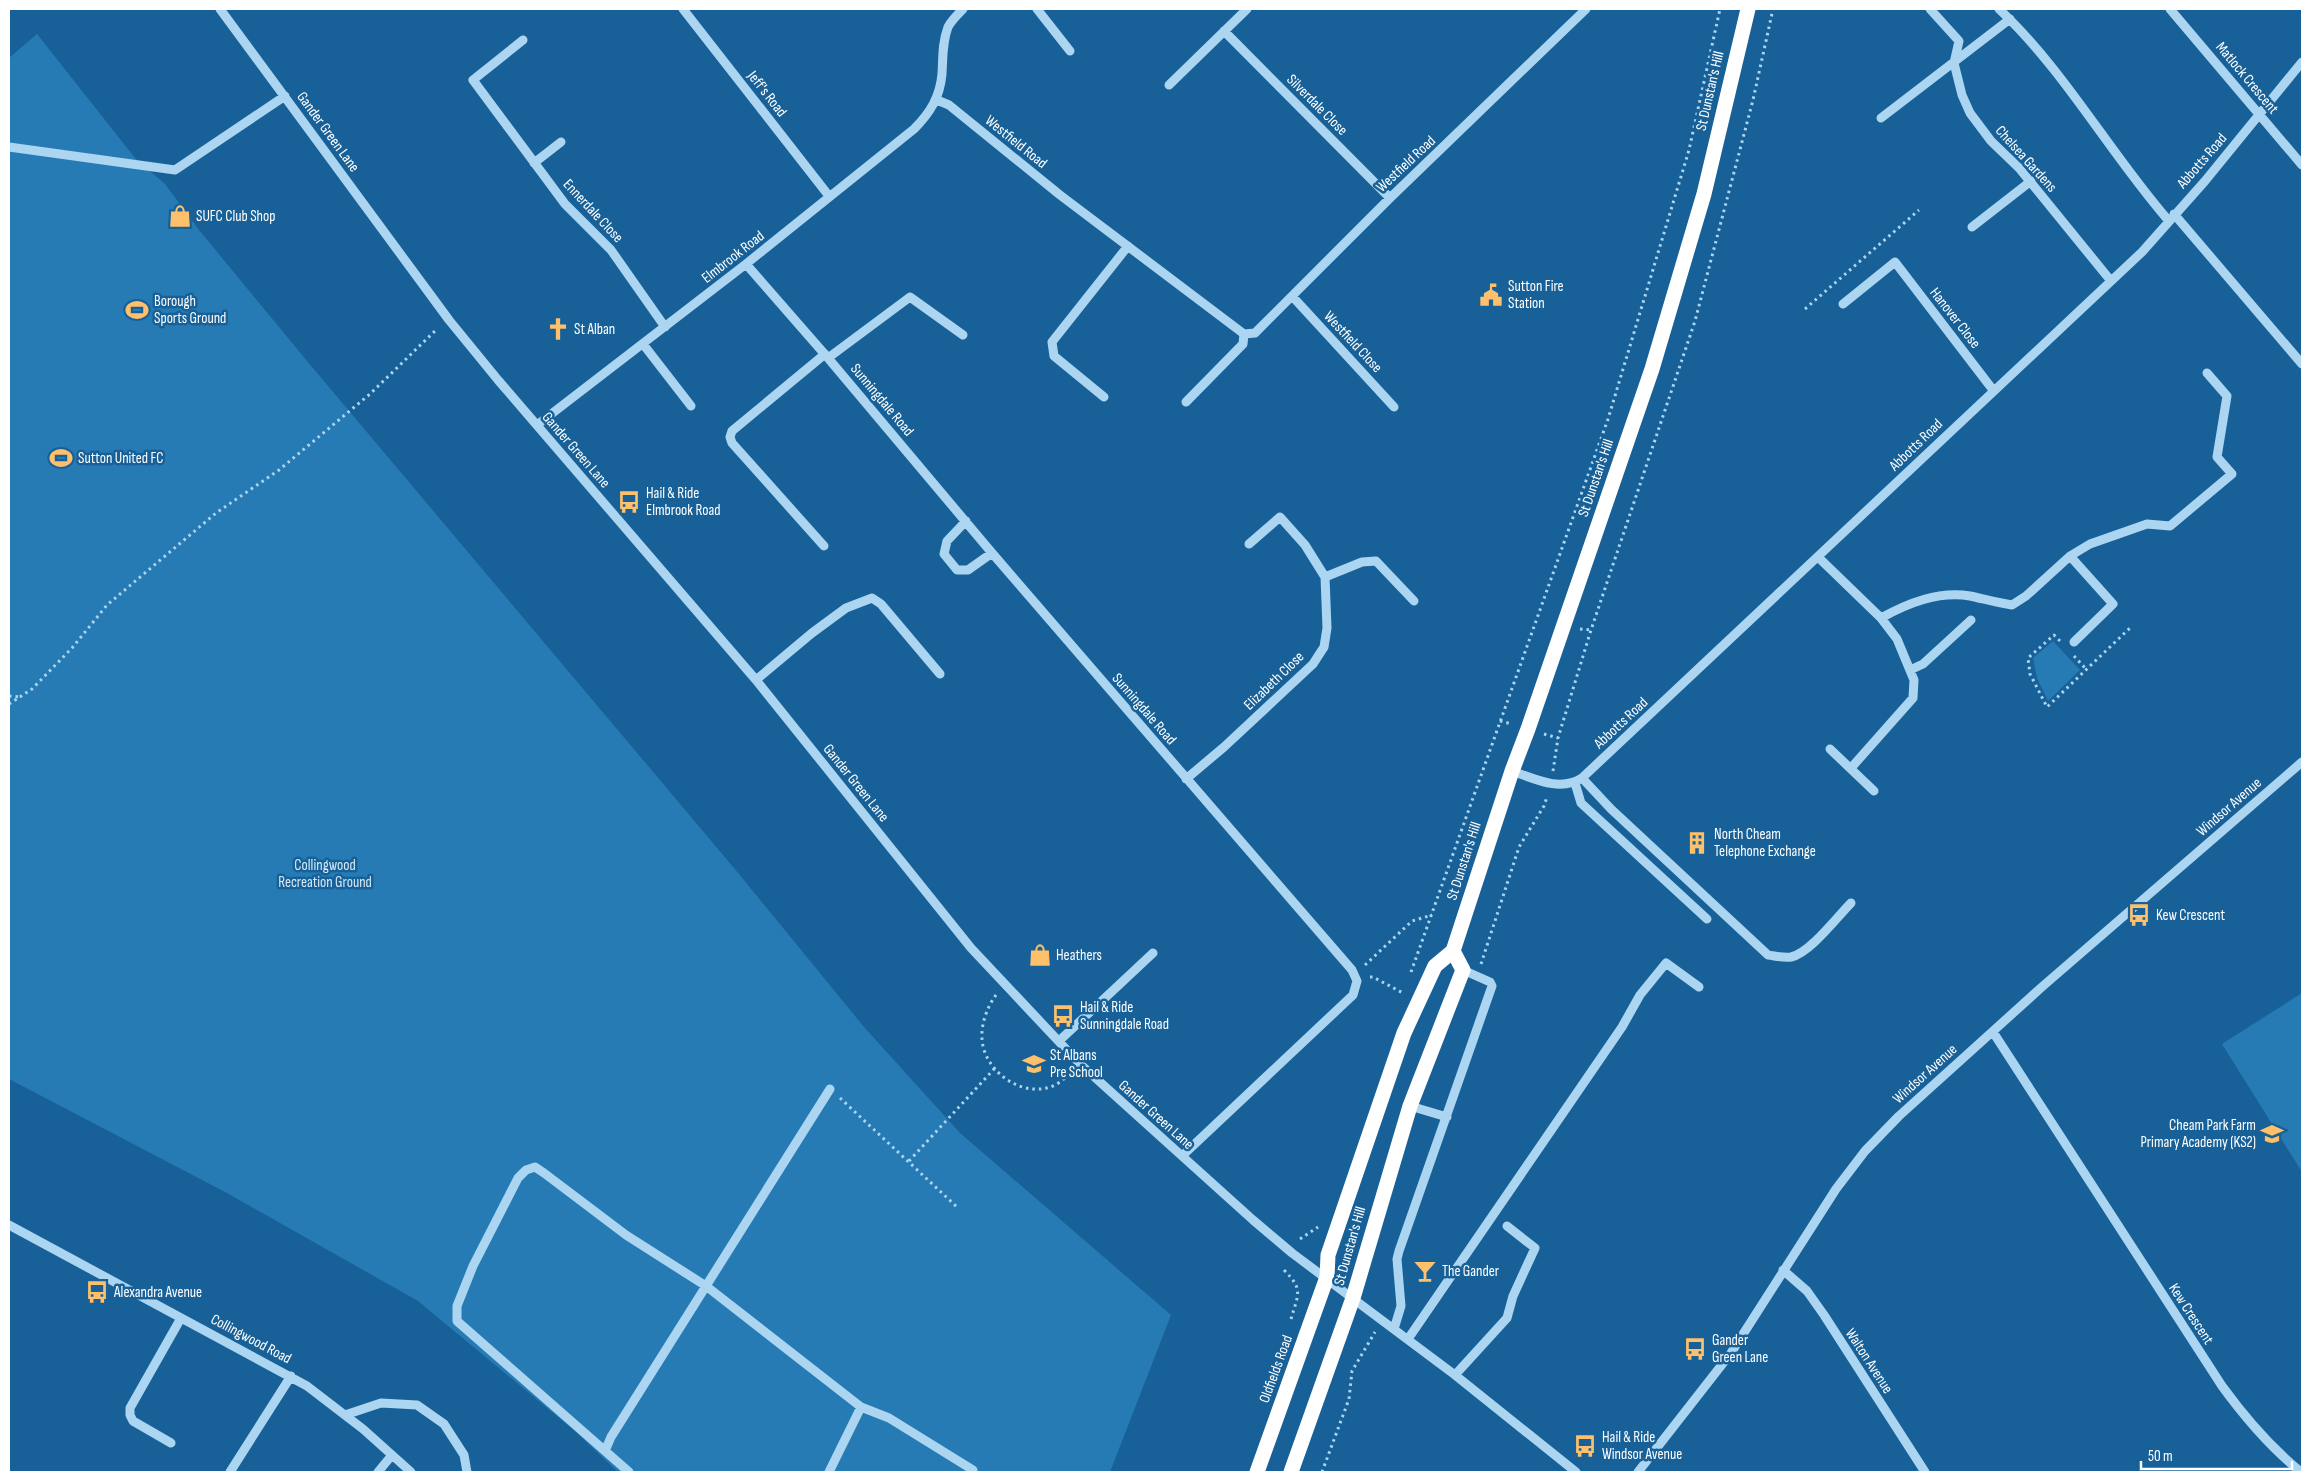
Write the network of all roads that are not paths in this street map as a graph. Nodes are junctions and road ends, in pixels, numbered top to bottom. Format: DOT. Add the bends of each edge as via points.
graph roads {
  1 [pos="220,9"];
  2 [pos="683,9"];
  3 [pos="963,9"];
  4 [pos="1037,9"];
  5 [pos="1247,9"];
  6 [pos="1586,9"];
  7 [pos="1748,9"];
  8 [pos="1930,9"];
  9 [pos="1999,9"];
  10 [pos="2170,9"];
  11 [pos="2010,19"];
  12 [pos="1224,31"];
  13 [pos="524,40"];
  14 [pos="1070,51"];
  15 [pos="2302,62"];
  16 [pos="1954,63"];
  17 [pos="1169,85"];
  18 [pos="285,96"];
  19 [pos="937,100"];
  20 [pos="2260,114"];
  21 [pos="1881,118"];
  22 [pos="561,142"];
  23 [pos="9,147"];
  24 [pos="534,163"];
  25 [pos="2302,165"];
  26 [pos="2031,181"];
  27 [pos="830,196"];
  28 [pos="1390,198"];
  29 [pos="2171,217"];
  30 [pos="1972,227"];
  31 [pos="1128,246"];
  32 [pos="746,264"];
  33 [pos="2111,281"];
  34 [pos="1292,296"];
  35 [pos="1843,304"];
  36 [pos="665,327"];
  37 [pos="1244,334"];
  38 [pos="963,335"];
  39 [pos="643,344"];
  40 [pos="826,356"];
  41 [pos="2302,364"];
  42 [pos="2207,374"];
  43 [pos="1993,390"];
  44 [pos="1104,397"];
  45 [pos="1186,402"];
  46 [pos="691,406"];
  47 [pos="1394,407"];
  48 [pos="537,425"];
  49 [pos="966,521"];
  50 [pos="1249,544"];
  51 [pos="824,546"];
  52 [pos="992,553"];
  53 [pos="2070,556"];
  54 [pos="1818,557"];
  55 [pos="1326,577"];
  56 [pos="1414,601"];
  57 [pos="1881,618"];
  58 [pos="1971,620"];
  59 [pos="2074,642"];
  60 [pos="1910,670"];
  61 [pos="940,674"];
  62 [pos="756,680"];
  63 [pos="1830,749"];
  64 [pos="2302,762"];
  65 [pos="1851,768"];
  66 [pos="1512,771"];
  67 [pos="1186,779"];
  68 [pos="1578,781"];
  69 [pos="1874,791"];
  70 [pos="1851,903"];
  71 [pos="1707,919"];
  72 [pos="1452,951"];
  73 [pos="1153,953"];
  74 [pos="1463,970"];
  75 [pos="1699,987"];
  76 [pos="1993,1032"];
  77 [pos="1059,1041"];
  78 [pos="830,1089"];
  79 [pos="1410,1106"];
  80 [pos="1447,1117"];
  81 [pos="1182,1156"];
  82 [pos="9,1225"];
  83 [pos="1507,1226"];
  84 [pos="1783,1270"];
  85 [pos="1327,1277"];
  86 [pos="706,1286"];
  87 [pos="1353,1298"];
  88 [pos="181,1318"];
  89 [pos="1394,1329"];
  90 [pos="1408,1339"];
  91 [pos="1455,1375"];
  92 [pos="291,1376"];
  93 [pos="861,1407"];
  94 [pos="345,1415"];
  95 [pos="171,1443"];
  96 [pos="606,1451"];
  97 [pos="392,1455"];
  98 [pos="973,1470"];
  99 [pos="230,1472"];
  100 [pos="378,1472"];
  101 [pos="411,1472"];
  102 [pos="467,1472"];
  103 [pos="629,1472"];
  104 [pos="828,1472"];
  105 [pos="1257,1472"];
  106 [pos="1291,1472"];
  107 [pos="1576,1472"];
  108 [pos="1638,1472"];
  109 [pos="1925,1472"];
  110 [pos="2301,1472"];
  1 -- 18 [label="street, Gander Green Lane"];
  2 -- 27 [label="street, Jeff's Road"];
  3 -- 19 [label="street" via="949,26 943,45"];
  4 -- 14 [label="street"];
  5 -- 12 [label="street"];
  6 -- 28 [label="street, Westfield Road"];
  7 -- 66 [label="highway, St Dunstan's Hill" via="1704,194 1652,369"];
  8 -- 16 [label="street, Chelsea Gardens" via="1959,41"];
  9 -- 11 [label="street"];
  10 -- 20 [label="street, Matlock Crescent"];
  11 -- 16 [label="street"];
  11 -- 29 [label="street" via="2070,88 2148,197"];
  12 -- 17 [label="street"];
  12 -- 28 [label="street, Silverdale Close"];
  13 -- 24 [label="street, Ennerdale Close" via="473,80"];
  15 -- 20 [label="street, Abbotts Road"];
  16 -- 21 [label="street"];
  16 -- 26 [label="street, Chelsea Gardens" via="1970,113 1991,141"];
  18 -- 23 [label="street" via="175,170"];
  18 -- 48 [label="street, Gander Green Lane" via="449,320"];
  19 -- 27 [label="street, Elmbrook Road" via="914,129"];
  19 -- 31 [label="street, Westfield Road" via="949,105"];
  20 -- 25 [label="street, Matlock Crescent"];
  20 -- 29 [label="street, Abbotts Road"];
  22 -- 24 [label="street"];
  24 -- 36 [label="street, Ennerdale Close" via="578,220 611,250"];
  26 -- 30 [label="street"];
  26 -- 33 [label="street, Chelsea Gardens"];
  27 -- 32 [label="street, Elmbrook Road"];
  28 -- 34 [label="street, Westfield Road"];
  29 -- 33 [label="street, Abbotts Road" via="2142,252"];
  29 -- 41 [label="street"];
  31 -- 37 [label="street, Westfield Road"];
  31 -- 44 [label="street" via="1052,342 1054,356"];
  32 -- 36 [label="street, Elmbrook Road"];
  32 -- 40 [label="street, Sunningdale Road"];
  33 -- 43 [label="street, Abbotts Road"];
  34 -- 37 [label="street, Westfield Road" via="1255,333"];
  34 -- 47 [label="street, Westfield Close"];
  35 -- 43 [label="street, Hanover Close" via="1895,262"];
  36 -- 39 [label="street, Elmbrook Road"];
  37 -- 45 [label="street" via="1242,344"];
  38 -- 40 [label="street" via="910,297"];
  39 -- 46 [label="street"];
  39 -- 48 [label="street, Elmbrook Road"];
  40 -- 49 [label="street, Sunningdale Road"];
  40 -- 51 [label="street" via="732,431 730,437"];
  42 -- 53 [label="street" via="2228,396 2217,457 2232,474 2170,526 2147,524 2090,544"];
  43 -- 54 [label="street, Abbotts Road"];
  48 -- 62 [label="street, Gander Green Lane"];
  49 -- 52 [label="street, Sunningdale Road"];
  49 -- 52 [label="street" via="947,541 944,554 957,570 968,570"];
  50 -- 55 [label="street" via="1280,517 1305,544"];
  52 -- 67 [label="street, Sunningdale Road"];
  53 -- 57 [label="street" via="2012,605 1946,595 1907,604"];
  53 -- 59 [label="street" via="2113,604"];
  54 -- 57 [label="street"];
  54 -- 68 [label="street, Abbotts Road"];
  55 -- 56 [label="street" via="1362,562 1376,561"];
  55 -- 67 [label="street, Elizabeth Close" via="1327,628 1320,656"];
  57 -- 60 [label="street" via="1897,640"];
  58 -- 60 [label="street" via="1923,664"];
  60 -- 65 [label="street" via="1914,680 1913,698"];
  61 -- 62 [label="street" via="882,604 872,598 839,613 812,632"];
  62 -- 77 [label="street, Gander Green Lane" via="971,948"];
  63 -- 65 [label="street"];
  64 -- 76 [label="street, Windsor Avenue"];
  65 -- 69 [label="street"];
  66 -- 68 [label="street" via="1550,784"];
  66 -- 72 [label="highway, St Dunstan's Hill"];
  67 -- 81 [label="street, Sunningdale Road" via="1352,970 1357,981 1353,995"];
  68 -- 70 [label="street" via="1768,955 1792,957 1808,948"];
  68 -- 71 [label="street" via="1581,804"];
  72 -- 74 [label="highway"];
  72 -- 85 [label="highway, St Dunstan's Hill" via="1435,966 1404,1033 1328,1255"];
  73 -- 77 [label="street"];
  74 -- 79 [label="highway, St Dunstan's Hill"];
  74 -- 80 [label="street" via="1490,982 1492,986"];
  75 -- 90 [label="street" via="1666,963 1640,995 1622,1027"];
  76 -- 84 [label="street, Windsor Avenue" via="1865,1151"];
  76 -- 110 [label="street, Kew Crescent" via="2222,1386 2272,1448"];
  77 -- 81 [label="street, Gander Green Lane"];
  78 -- 86 [label="street"];
  79 -- 80 [label="street"];
  79 -- 87 [label="highway, St Dunstan's Hill"];
  80 -- 89 [label="street" via="1397,1259 1402,1306"];
  81 -- 85 [label="street, Gander Green Lane" via="1253,1220"];
  82 -- 88 [label="street, Collingwood Road"];
  83 -- 91 [label="street" via="1536,1248 1513,1296 1507,1318"];
  84 -- 108 [label="street, Windsor Avenue" via="1731,1352"];
  84 -- 109 [label="street, Walton Avenue" via="1807,1291 1824,1315"];
  85 -- 87 [label="street, Gander Green Lane"];
  85 -- 105 [label="highway, Oldfields Road"];
  86 -- 93 [label="street"];
  86 -- 96 [label="street" via="610,1437"];
  86 -- 96 [label="street" via="626,1235 535,1167 518,1178 473,1266 457,1306 457,1321"];
  87 -- 89 [label="street, Gander Green Lane"];
  87 -- 106 [label="highway"];
  88 -- 92 [label="street, Collingwood Road"];
  88 -- 95 [label="street" via="130,1408 133,1421"];
  89 -- 90 [label="street, Gander Green Lane"];
  90 -- 91 [label="street, Gander Green Lane"];
  91 -- 107 [label="street, Gander Green Lane"];
  92 -- 94 [label="street, Collingwood Road"];
  92 -- 99 [label="street"];
  93 -- 98 [label="street" via="889,1418"];
  93 -- 104 [label="street"];
  94 -- 97 [label="street, Collingwood Road"];
  94 -- 102 [label="street" via="381,1403 416,1405 444,1424 464,1456"];
  96 -- 103 [label="street"];
  97 -- 100 [label="street"];
  97 -- 101 [label="street, Collingwood Road"];
}
